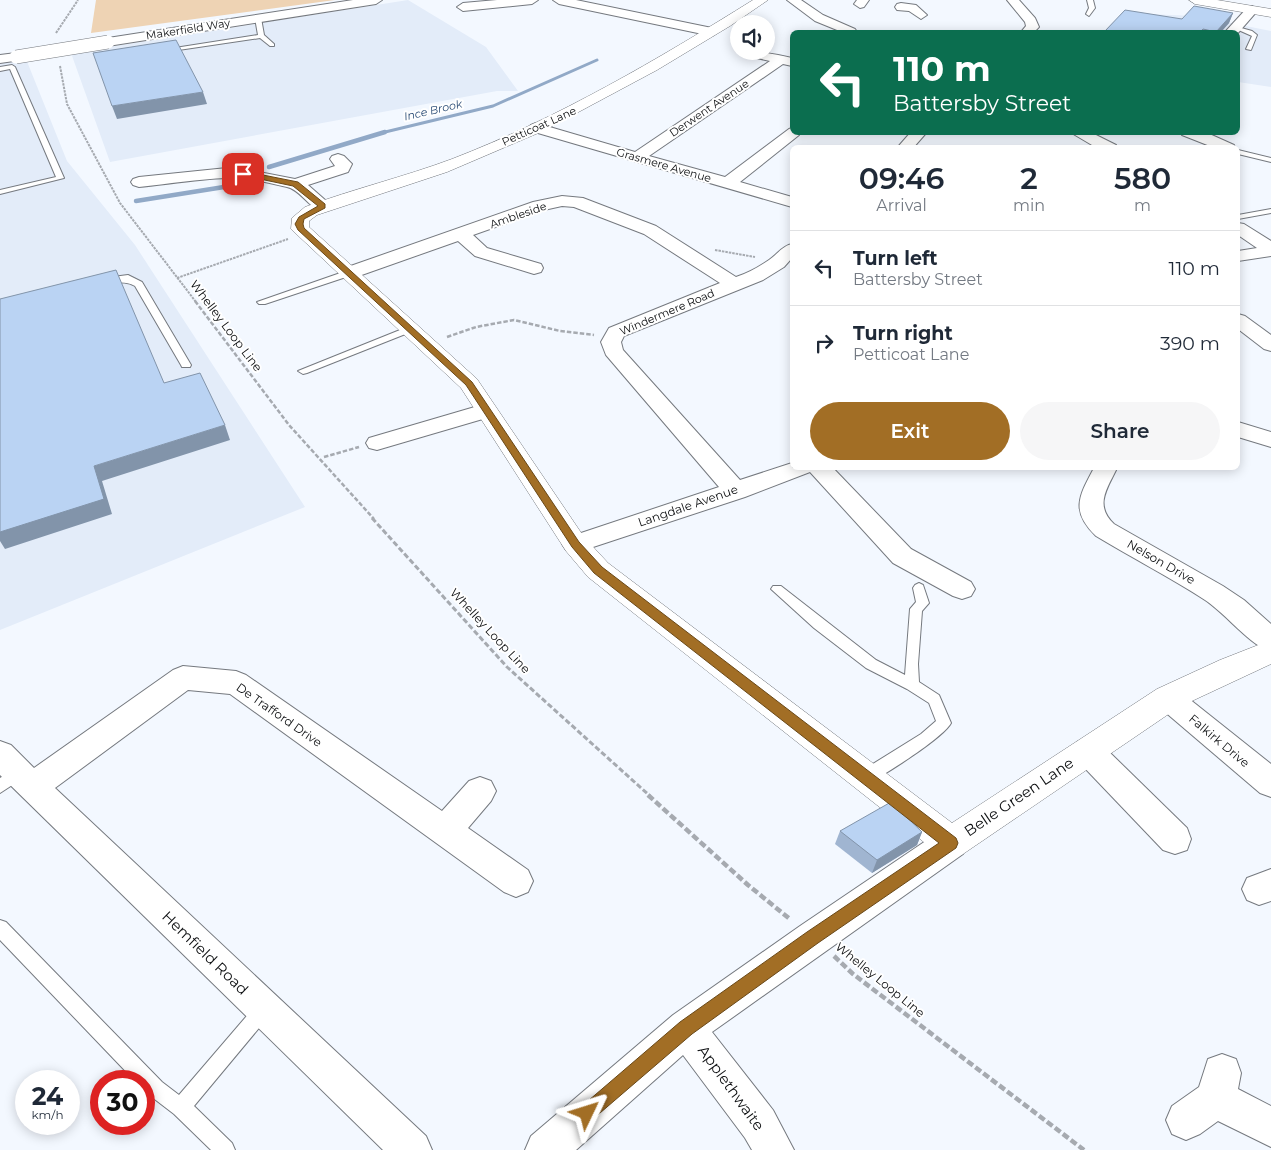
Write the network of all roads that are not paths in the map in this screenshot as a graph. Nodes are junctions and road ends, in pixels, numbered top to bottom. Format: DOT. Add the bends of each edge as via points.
graph roads {
  1 [pos="376,0"];
  2 [pos="532,0"];
  3 [pos="559,0"];
  4 [pos="762,0"];
  5 [pos="793,0"];
  6 [pos="928,0"];
  7 [pos="1013,0"];
  8 [pos="1090,0"];
  9 [pos="1195,0"];
  10 [pos="647,5"];
  11 [pos="463,7"];
  12 [pos="613,10"];
  13 [pos="911,10"];
  14 [pos="1252,10"];
  15 [pos="630,14"];
  16 [pos="1089,14"];
  17 [pos="1271,14"];
  18 [pos="258,18"];
  19 [pos="590,20"];
  20 [pos="846,30"];
  21 [pos="1029,30"];
  22 [pos="1233,30"];
  23 [pos="1240,31"];
  24 [pos="261,36"];
  25 [pos="713,38"];
  26 [pos="272,45"];
  27 [pos="1249,49"];
  28 [pos="159,51"];
  29 [pos="0,59"];
  30 [pos="787,61"];
  31 [pos="0,69"];
  32 [pos="536,128"];
  33 [pos="790,135"];
  34 [pos="917,135"];
  35 [pos="1083,135"];
  36 [pos="1197,135"];
  37 [pos="907,145"];
  38 [pos="1104,145"];
  39 [pos="1222,145"];
  40 [pos="1240,152"];
  41 [pos="636,157"];
  42 [pos="338,159"];
  43 [pos="1271,160"];
  44 [pos="139,182"];
  45 [pos="728,183"];
  46 [pos="298,186"];
  47 [pos="0,192"];
  48 [pos="790,201"];
  49 [pos="323,206"];
  50 [pos="1271,211"];
  51 [pos="1240,217"];
  52 [pos="1240,229"];
  53 [pos="462,234"];
  54 [pos="1271,250"];
  55 [pos="1240,256"];
  56 [pos="787,261"];
  57 [pos="534,268"];
  58 [pos="348,273"];
  59 [pos="92,284"];
  60 [pos="734,284"];
  61 [pos="262,302"];
  62 [pos="1240,321"];
  63 [pos="410,329"];
  64 [pos="1271,344"];
  65 [pos="186,366"];
  66 [pos="303,371"];
  67 [pos="486,411"];
  68 [pos="1240,430"];
  69 [pos="1271,440"];
  70 [pos="377,443"];
  71 [pos="795,470"];
  72 [pos="822,470"];
  73 [pos="1104,470"];
  74 [pos="736,491"];
  75 [pos="576,544"];
  76 [pos="923,579"];
  77 [pos="776,589"];
  78 [pos="962,589"];
  79 [pos="1271,642"];
  80 [pos="1271,652"];
  81 [pos="912,685"];
  82 [pos="1168,698"];
  83 [pos="1088,751"];
  84 [pos="13,775"];
  85 [pos="865,777"];
  86 [pos="1271,783"];
  87 [pos="480,791"];
  88 [pos="445,831"];
  89 [pos="1175,839"];
  90 [pos="951,843"];
  91 [pos="516,881"];
  92 [pos="0,928"];
  93 [pos="264,1009"];
  94 [pos="686,1028"];
  95 [pos="1208,1097"];
  96 [pos="180,1107"];
  97 [pos="1271,1127"];
  98 [pos="225,1150"];
  99 [pos="412,1150"];
  100 [pos="545,1150"];
  101 [pos="774,1150"];
  1 -- 18 [label="street, Makerfield Way"];
  2 -- 11 [label="street"];
  3 -- 12 [label="street"];
  4 -- 25 [label="main road, Petticoat Lane"];
  5 -- 20 [label="street" via="819,18"];
  6 -- 13 [label="street"];
  7 -- 21 [label="street" via="1031,21 1033,27"];
  8 -- 16 [label="lane" via="1092,8"];
  9 -- 14 [label="main road"];
  10 -- 15 [label="street"];
  12 -- 15 [label="street"];
  12 -- 19 [label="street"];
  14 -- 17 [label="main road"];
  14 -- 22 [label="street"];
  15 -- 25 [label="street"];
  18 -- 24 [label="lane"];
  18 -- 29 [label="street, Makerfield Way, bridge"];
  23 -- 27 [label="lane" via="1255,36"];
  24 -- 26 [label="lane"];
  24 -- 28 [label="lane"];
  25 -- 32 [label="main road, Petticoat Lane" via="698,41 588,103"];
  30 -- 41 [label="street, Derwent Avenue"];
  31 -- 47 [label="lane" via="12,67 60,178"];
  32 -- 41 [label="street, Grasmere Avenue"];
  32 -- 49 [label="main road, Petticoat Lane" via="459,162"];
  33 -- 45 [label="street"];
  34 -- 37 [label="street"];
  35 -- 38 [label="street"];
  36 -- 39 [label="street"];
  40 -- 43 [label="lane"];
  41 -- 45 [label="street, Grasmere Avenue"];
  42 -- 46 [label="street" via="344,164 342,168 303,181"];
  44 -- 46 [label="street" via="249,168"];
  45 -- 48 [label="street, Grasmere Avenue"];
  46 -- 49 [label="street"];
  49 -- 58 [label="main road, Petticoat Lane" via="303,226"];
  50 -- 51 [label="lane"];
  52 -- 54 [label="street"];
  53 -- 57 [label="street" via="481,252"];
  53 -- 58 [label="street, Ambleside"];
  53 -- 60 [label="street, Ambleside" via="539,206 562,201 577,202 650,230"];
  54 -- 55 [label="street"];
  56 -- 60 [label="street, Windermere Road"];
  58 -- 61 [label="lane"];
  58 -- 63 [label="main road"];
  59 -- 65 [label="lane" via="119,278 135,280"];
  60 -- 74 [label="street, Windermere Road" via="622,328 612,337 611,346"];
  62 -- 64 [label="street"];
  63 -- 66 [label="lane"];
  63 -- 67 [label="main road" via="469,384"];
  67 -- 70 [label="street"];
  67 -- 75 [label="main road"];
  68 -- 69 [label="street"];
  71 -- 74 [label="street, Langdale Avenue"];
  72 -- 76 [label="street"];
  73 -- 79 [label="street, Nelson Drive" via="1090,504 1090,512 1096,522 1214,593"];
  74 -- 75 [label="street, Langdale Avenue"];
  75 -- 85 [label="main road" via="598,570"];
  76 -- 78 [label="street"];
  76 -- 81 [label="lane" via="923,603 916,609"];
  77 -- 81 [label="lane" via="871,664"];
  80 -- 82 [label="main road, Belle Green Lane"];
  81 -- 85 [label="lane" via="934,700 944,723"];
  82 -- 83 [label="main road, Belle Green Lane"];
  82 -- 86 [label="street, Falkirk Drive"];
  83 -- 89 [label="street"];
  83 -- 90 [label="main road, Belle Green Lane"];
  84 -- 88 [label="street, De Trafford Drive" via="183,678 236,683"];
  84 -- 93 [label="street, Hemfield Road"];
  85 -- 90 [label="main road"];
  87 -- 88 [label="street"];
  88 -- 91 [label="street, De Trafford Drive"];
  90 -- 94 [label="street, Belle Green Lane"];
  92 -- 96 [label="lane" via="155,1089"];
  93 -- 96 [label="lane"];
  93 -- 99 [label="street, Hemfield Road"];
  94 -- 100 [label="street, Belle Green Lane"];
  94 -- 101 [label="street, Applethwaite" via="759,1124"];
  95 -- 97 [label="street"];
  96 -- 98 [label="lane"];
}
